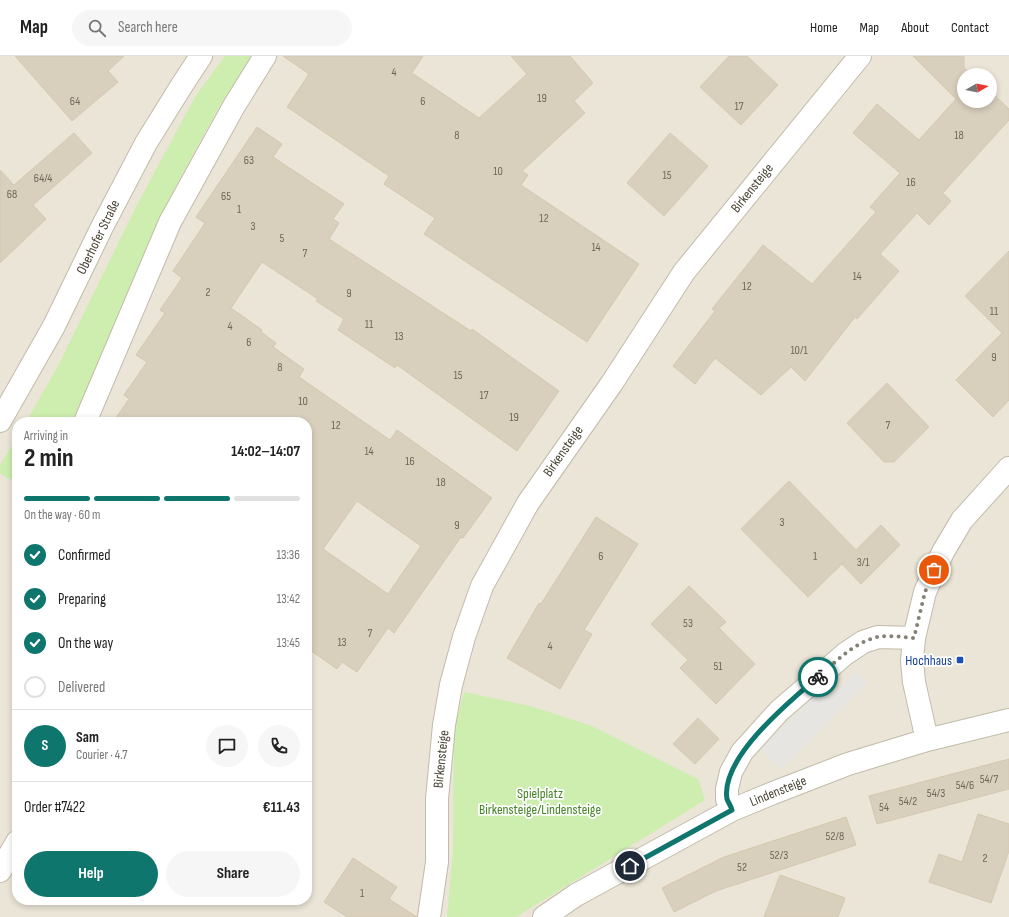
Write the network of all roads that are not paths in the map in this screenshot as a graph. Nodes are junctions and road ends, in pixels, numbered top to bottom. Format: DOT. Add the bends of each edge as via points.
graph roads {
  1 [pos="201,56"];
  2 [pos="265,56"];
  3 [pos="860,56"];
  4 [pos="87,417"];
  5 [pos="0,421"];
  6 [pos="1009,468"];
  7 [pos="914,638"];
  8 [pos="1009,720"];
  9 [pos="927,740"];
  10 [pos="732,810"];
  11 [pos="12,851"];
  12 [pos="0,871"];
  13 [pos="428,917"];
  14 [pos="544,917"];
  1 -- 5 [label="street, Oberhofer Straße" via="146,144 54,326"];
  2 -- 4 [label="street" via="234,106 170,222"];
  3 -- 13 [label="street, Birkensteige" via="684,272 612,383 528,503 482,586 464,637 451,685 444,725 437,798 437,862"];
  6 -- 7 [label="street" via="962,520 943,552 925,592"];
  7 -- 9 [label="street" via="914,682"];
  7 -- 10 [label="street" via="878,637 863,642 845,654 779,711 742,752 731,772 727,799"];
  8 -- 9 [label="street, Lindensteige"];
  9 -- 10 [label="street, Lindensteige" via="848,764"];
  10 -- 14 [label="street, Lindensteige" via="576,895"];
  11 -- 12 [label="street"];
}
